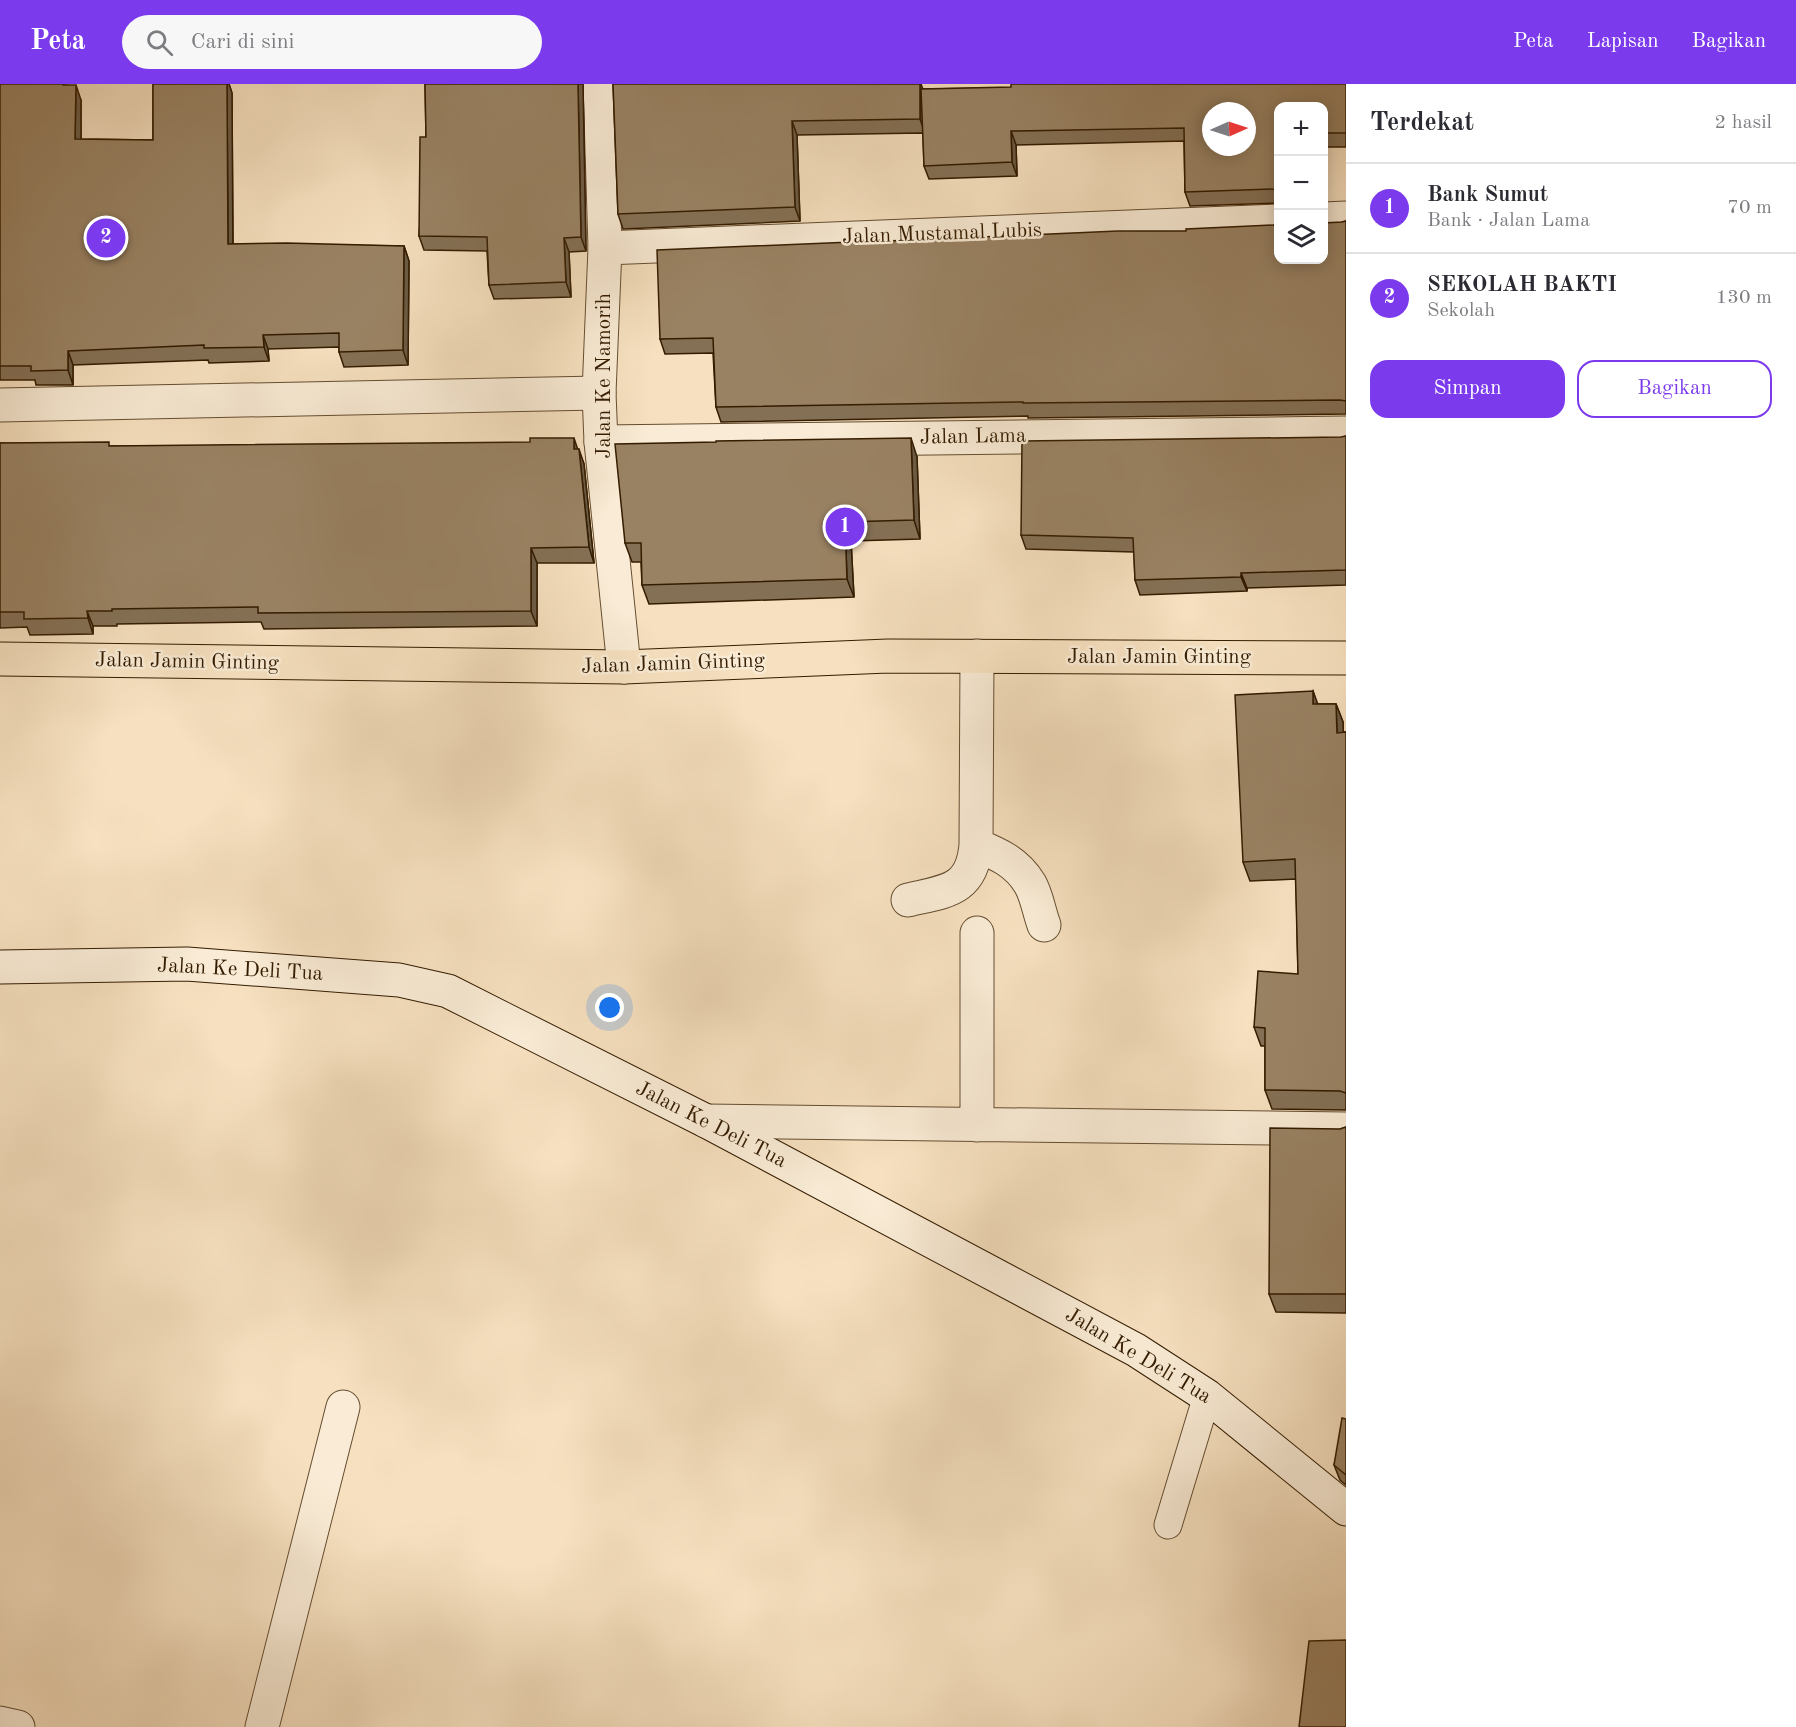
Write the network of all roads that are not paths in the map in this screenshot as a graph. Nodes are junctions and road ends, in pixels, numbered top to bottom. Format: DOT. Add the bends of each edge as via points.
graph roads {
  1 [pos="600,84"];
  2 [pos="1346,218"];
  3 [pos="1328,219"];
  4 [pos="1274,221"];
  5 [pos="605,248"];
  6 [pos="599,393"];
  7 [pos="0,405"];
  8 [pos="1346,433"];
  9 [pos="601,442"];
  10 [pos="977,656"];
  11 [pos="1346,658"];
  12 [pos="0,659"];
  13 [pos="624,667"];
  14 [pos="976,845"];
  15 [pos="908,900"];
  16 [pos="1044,925"];
  17 [pos="977,933"];
  18 [pos="0,967"];
  19 [pos="706,1121"];
  20 [pos="977,1125"];
  21 [pos="1346,1129"];
  22 [pos="1207,1396"];
  23 [pos="343,1407"];
  24 [pos="1346,1509"];
  25 [pos="1168,1525"];
  26 [pos="0,1723"];
  27 [pos="18,1727"];
  28 [pos="262,1727"];
  1 -- 5 [label="street, Jalan Ke Namorih"];
  2 -- 3 [label="street"];
  4 -- 5 [label="street, Jalan Mustamal Lubis"];
  5 -- 6 [label="street, Jalan Ke Namorih"];
  6 -- 7 [label="street"];
  6 -- 9 [label="street, Jalan Ke Namorih"];
  8 -- 9 [label="street, Jalan Lama"];
  9 -- 13 [label="street, Jalan Ke Namorih"];
  10 -- 11 [label="highway, Jalan Jamin Ginting"];
  10 -- 13 [label="highway, Jalan Jamin Ginting"];
  10 -- 14 [label="street"];
  12 -- 13 [label="highway, Jalan Jamin Ginting"];
  14 -- 15 [label="street" via="974,862 962,883"];
  14 -- 16 [label="street" via="1012,862 1030,885"];
  17 -- 20 [label="street"];
  18 -- 19 [label="street, Jalan Ke Deli Tua" via="187,964 399,980 447,991"];
  19 -- 20 [label="street"];
  19 -- 22 [label="street, Jalan Ke Deli Tua" via="1136,1350"];
  20 -- 21 [label="street"];
  22 -- 24 [label="street, Jalan Ke Deli Tua"];
  22 -- 25 [label="lane"];
  23 -- 28 [label="street"];
  26 -- 27 [label="street"];
}
